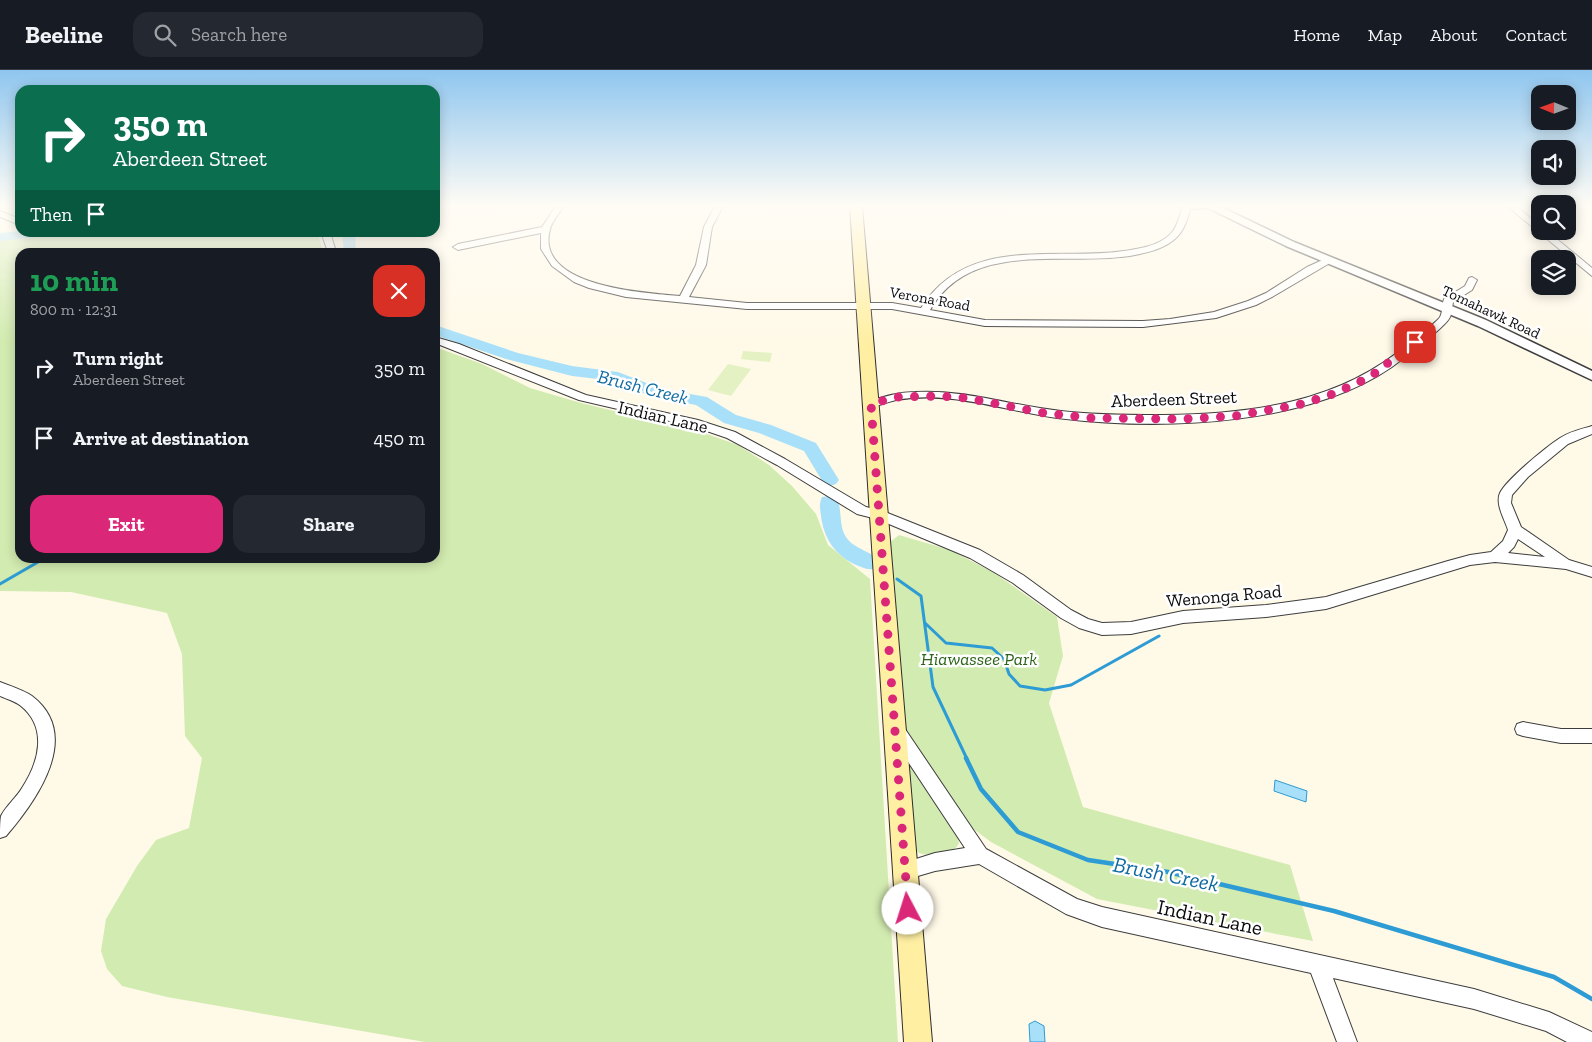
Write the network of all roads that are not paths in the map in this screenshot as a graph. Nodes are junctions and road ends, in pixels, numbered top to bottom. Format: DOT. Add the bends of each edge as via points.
graph roads {
  1 [pos="547,251"];
  2 [pos="704,251"];
  3 [pos="859,251"];
  4 [pos="1132,251"];
  5 [pos="1309,251"];
  6 [pos="1566,251"];
  7 [pos="1330,260"];
  8 [pos="1592,273"];
  9 [pos="1472,280"];
  10 [pos="683,300"];
  11 [pos="863,305"];
  12 [pos="1447,309"];
  13 [pos="924,311"];
  14 [pos="440,342"];
  15 [pos="1592,376"];
  16 [pos="870,396"];
  17 [pos="897,397"];
  18 [pos="1592,430"];
  19 [pos="880,515"];
  20 [pos="1515,530"];
  21 [pos="1495,557"];
  22 [pos="1566,564"];
  23 [pos="1592,572"];
  24 [pos="0,689"];
  25 [pos="893,724"];
  26 [pos="1523,729"];
  27 [pos="1592,736"];
  28 [pos="0,830"];
  29 [pos="980,854"];
  30 [pos="904,871"];
  31 [pos="1318,965"];
  32 [pos="918,1042"];
  33 [pos="1347,1042"];
  34 [pos="1590,1042"];
  1 -- 10 [label="street, Verona Road" via="566,273 592,286 626,294"];
  2 -- 10 [label="street" via="701,265"];
  3 -- 11 [label="main road"];
  4 -- 13 [label="street" via="1108,256 1019,256 989,261 954,278"];
  5 -- 7 [label="street, Tomahawk Road"];
  6 -- 8 [label="street"];
  7 -- 12 [label="street, Tomahawk Road"];
  7 -- 13 [label="street, Verona Road" via="1252,303 1216,315 1185,320 1143,324 986,323"];
  9 -- 12 [label="street, Aberdeen Street" via="1469,288 1448,301"];
  10 -- 11 [label="street, Verona Road" via="764,307"];
  11 -- 13 [label="street, Verona Road" via="899,306"];
  11 -- 16 [label="main road"];
  12 -- 15 [label="street, Tomahawk Road"];
  12 -- 17 [label="street, Aberdeen Street" via="1445,318 1370,377 1333,394 1272,411 1204,418 1091,418 966,398"];
  14 -- 19 [label="street, Indian Lane" via="583,398 698,424 731,435 862,511"];
  16 -- 17 [label="street, Aberdeen Street"];
  16 -- 17 [label="street"];
  16 -- 19 [label="main road"];
  18 -- 20 [label="street" via="1564,441 1511,487 1505,503"];
  19 -- 21 [label="street, Wenonga Road" via="975,554 1018,579 1066,614 1102,629 1131,628 1183,617 1326,603 1455,564"];
  19 -- 25 [label="main road"];
  20 -- 21 [label="street" via="1509,544"];
  20 -- 22 [label="street"];
  21 -- 22 [label="street, Wenonga Road"];
  22 -- 23 [label="street, Wenonga Road"];
  24 -- 28 [label="street" via="27,700 38,710 46,724 47,737 41,770 29,793"];
  25 -- 29 [label="street, Indian Lane"];
  25 -- 30 [label="main road"];
  26 -- 27 [label="street" via="1561,736"];
  29 -- 30 [label="street"];
  29 -- 31 [label="street, Indian Lane" via="1073,907 1102,917"];
  30 -- 32 [label="main road"];
  31 -- 33 [label="street"];
  31 -- 34 [label="street, Indian Lane" via="1500,1006 1549,1022"];
}
